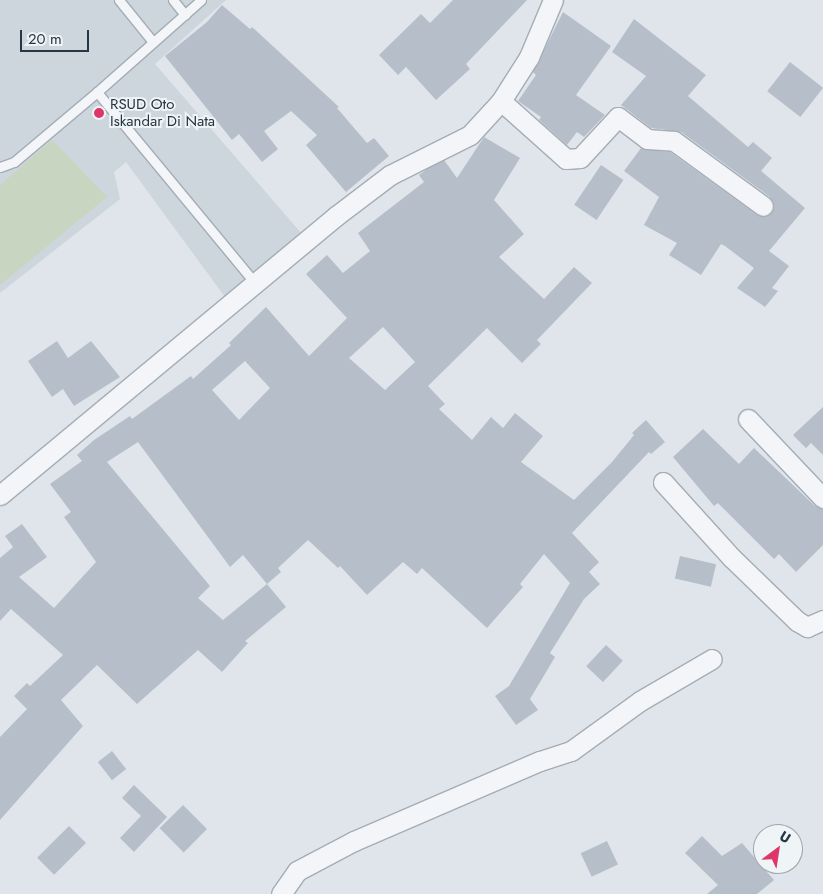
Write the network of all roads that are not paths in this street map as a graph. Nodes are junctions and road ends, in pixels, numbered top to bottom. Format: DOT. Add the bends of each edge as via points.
graph roads {
  1 [pos="119,0"];
  2 [pos="173,0"];
  3 [pos="201,0"];
  4 [pos="553,0"];
  5 [pos="185,15"];
  6 [pos="153,42"];
  7 [pos="97,92"];
  8 [pos="501,100"];
  9 [pos="0,168"];
  10 [pos="763,206"];
  11 [pos="255,283"];
  12 [pos="748,419"];
  13 [pos="663,482"];
  14 [pos="0,495"];
  15 [pos="823,498"];
  16 [pos="823,620"];
  17 [pos="712,658"];
  18 [pos="280,894"];
  1 -- 6 [label="lane"];
  2 -- 5 [label="lane"];
  3 -- 5 [label="lane"];
  4 -- 8 [label="street" via="529,57"];
  5 -- 6 [label="lane"];
  6 -- 7 [label="lane"];
  7 -- 9 [label="lane" via="14,162"];
  7 -- 11 [label="lane"];
  8 -- 10 [label="street" via="566,159 580,158 618,117 647,139 674,141"];
  8 -- 11 [label="street" via="461,142 390,175"];
  11 -- 14 [label="street"];
  12 -- 15 [label="street"];
  13 -- 16 [label="street" via="732,558 796,621 807,627"];
  17 -- 18 [label="street" via="640,702 571,752 540,761 354,841 297,871"];
}
